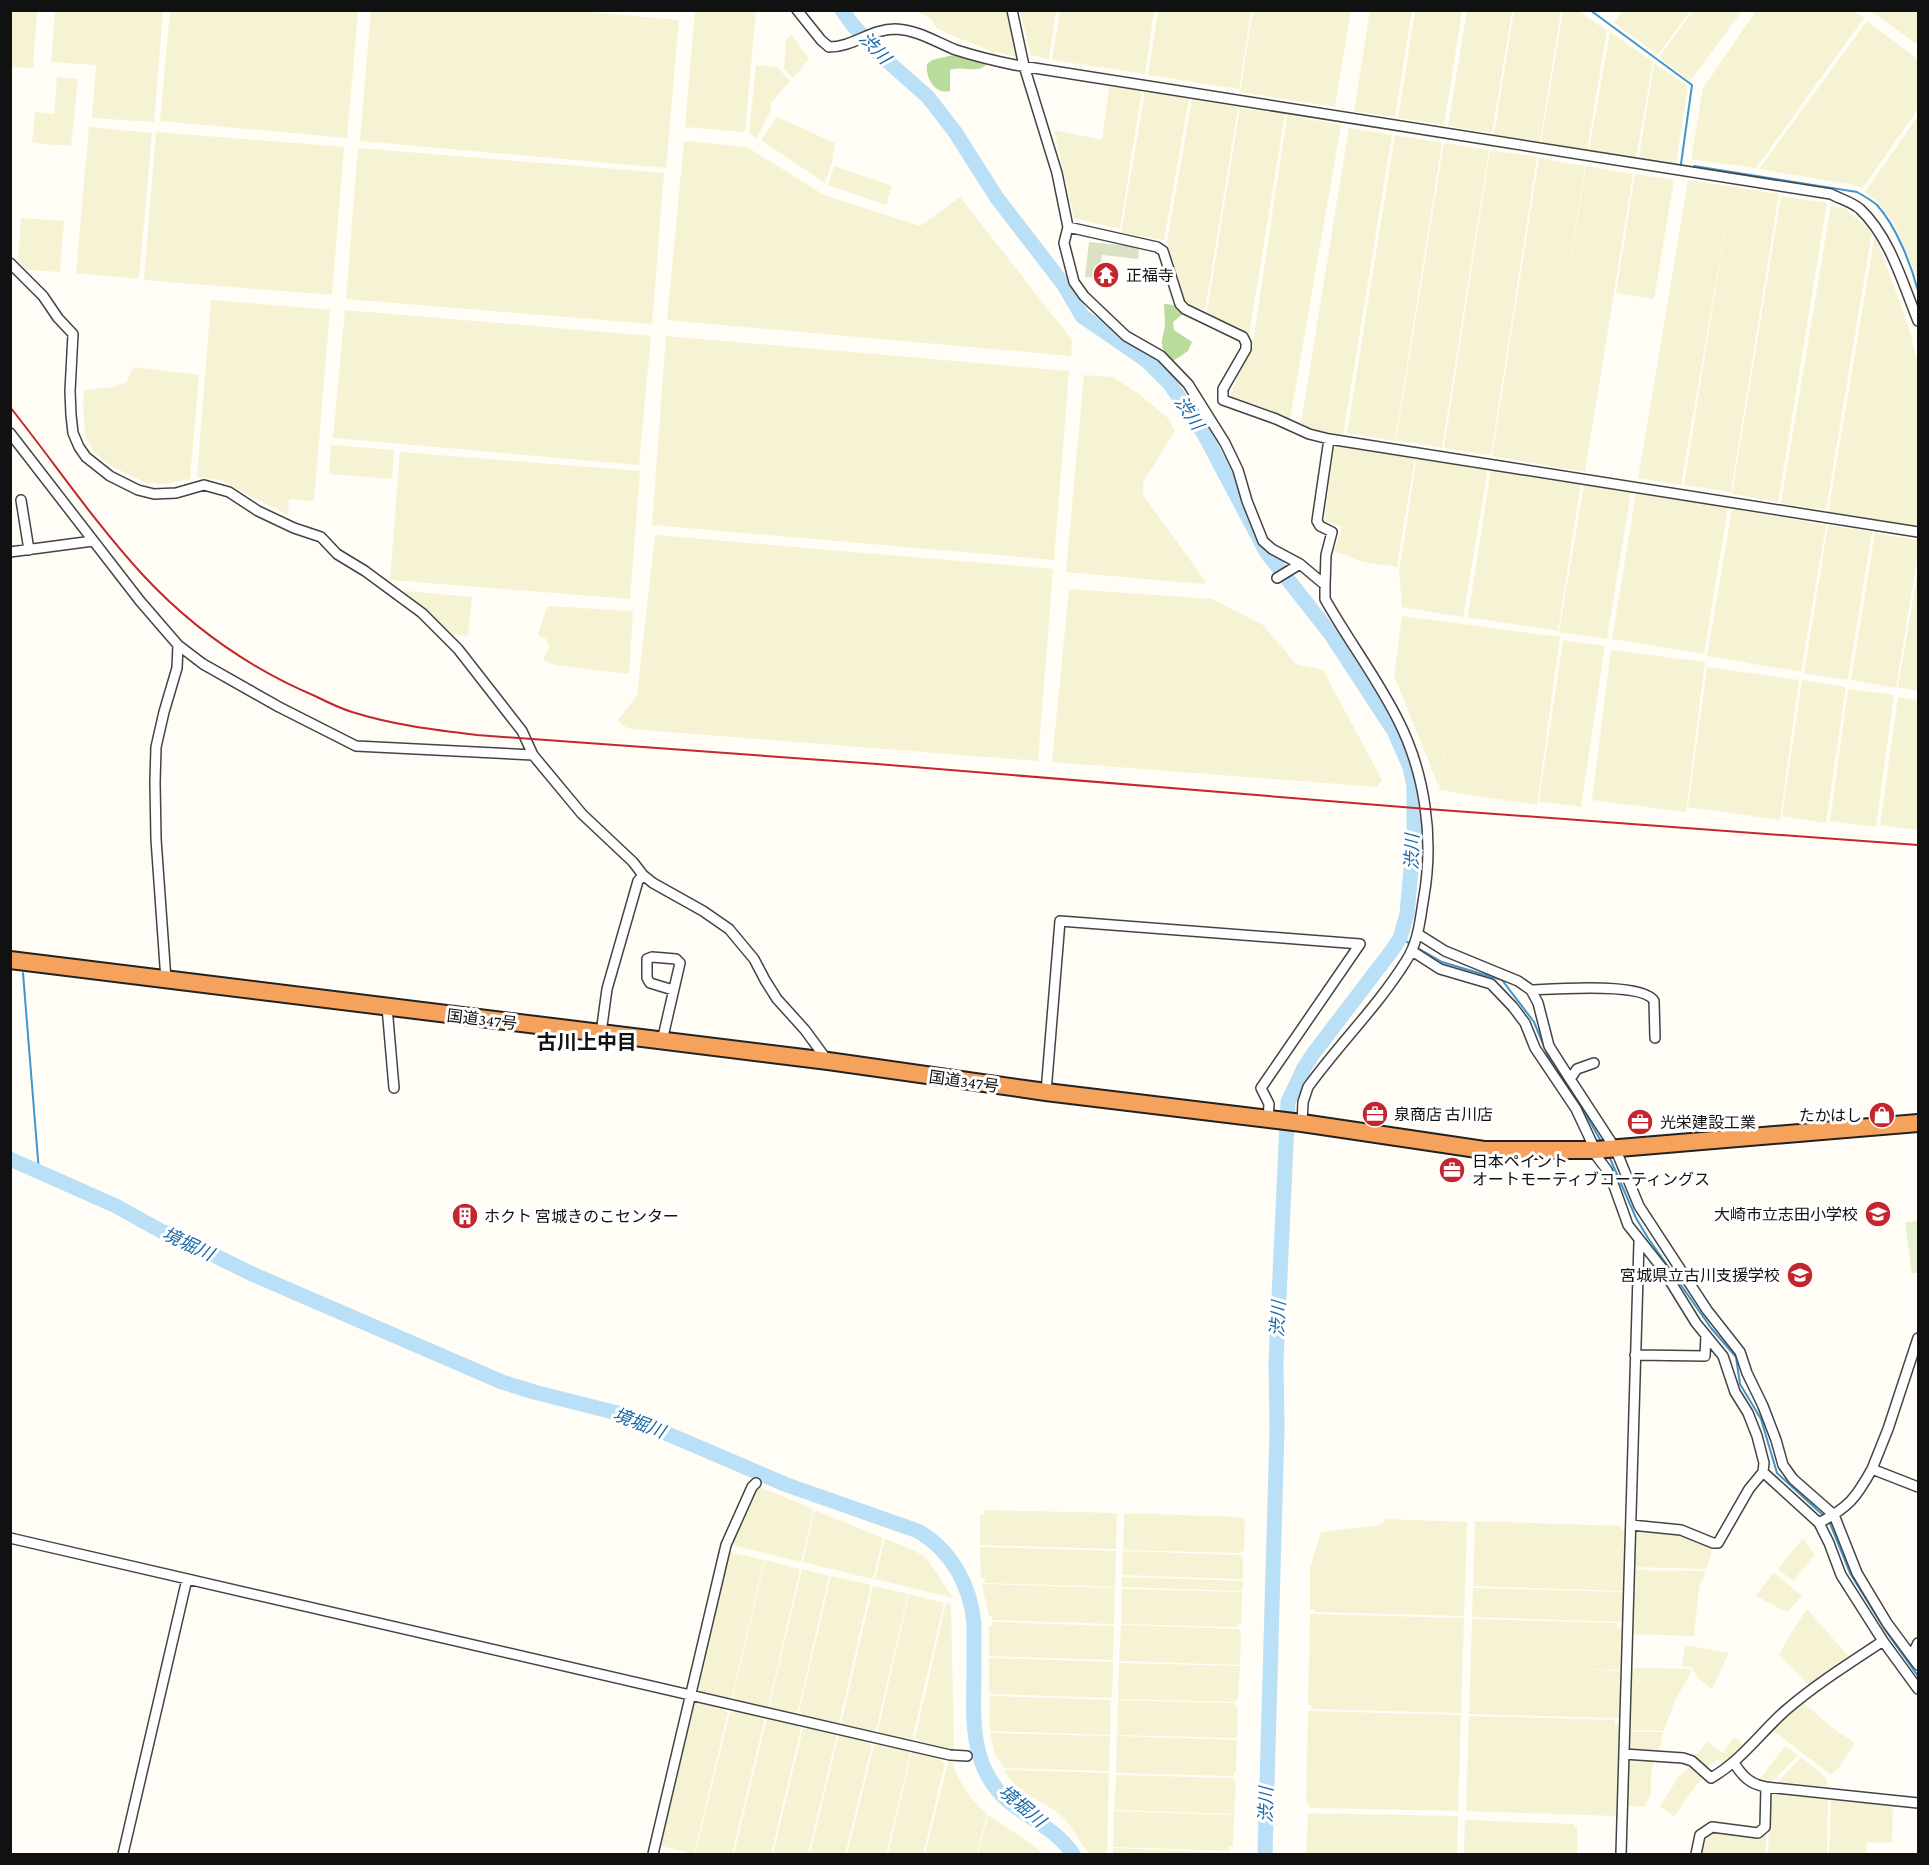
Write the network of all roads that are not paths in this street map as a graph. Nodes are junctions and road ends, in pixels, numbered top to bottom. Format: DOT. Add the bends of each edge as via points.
graph roads {
  1 [pos="797,10"];
  2 [pos="1011,10"];
  3 [pos="1024,66"];
  4 [pos="1068,227"];
  5 [pos="10,263"];
  6 [pos="1918,321"];
  7 [pos="10,433"];
  8 [pos="1329,438"];
  9 [pos="21,500"];
  10 [pos="1918,532"];
  11 [pos="93,541"];
  12 [pos="28,550"];
  13 [pos="10,552"];
  14 [pos="1300,564"];
  15 [pos="1277,578"];
  16 [pos="1324,585"];
  17 [pos="178,645"];
  18 [pos="533,755"];
  19 [pos="643,875"];
  20 [pos="1418,936"];
  21 [pos="1412,949"];
  22 [pos="10,960"];
  23 [pos="166,980"];
  24 [pos="673,990"];
  25 [pos="1531,990"];
  26 [pos="387,1007"];
  27 [pos="601,1033"];
  28 [pos="1654,1038"];
  29 [pos="662,1041"];
  30 [pos="828,1061"];
  31 [pos="1594,1063"];
  32 [pos="1570,1079"];
  33 [pos="394,1088"];
  34 [pos="1046,1092"];
  35 [pos="1272,1120"];
  36 [pos="1299,1123"];
  37 [pos="1918,1123"];
  38 [pos="1603,1149"];
  39 [pos="1639,1242"];
  40 [pos="1706,1335"];
  41 [pos="1918,1338"];
  42 [pos="1635,1355"];
  43 [pos="1872,1469"];
  44 [pos="1763,1472"];
  45 [pos="756,1483"];
  46 [pos="1918,1487"];
  47 [pos="1827,1519"];
  48 [pos="1631,1525"];
  49 [pos="10,1538"];
  50 [pos="187,1579"];
  51 [pos="1883,1641"];
  52 [pos="1918,1643"];
  53 [pos="1909,1654"];
  54 [pos="1898,1661"];
  55 [pos="1918,1665"];
  56 [pos="1918,1689"];
  57 [pos="691,1694"];
  58 [pos="1624,1754"];
  59 [pos="967,1756"];
  60 [pos="1734,1763"];
  61 [pos="1766,1787"];
  62 [pos="1918,1803"];
  63 [pos="123,1854"];
  64 [pos="653,1854"];
  65 [pos="1621,1854"];
  66 [pos="1696,1854"];
  1 -- 3 [label="street" via="829,46 845,46 893,29 910,30 987,59"];
  2 -- 3 [label="street"];
  3 -- 4 [label="street" via="1057,173"];
  3 -- 6 [label="street" via="1831,194 1859,208 1876,228"];
  4 -- 8 [label="street" via="1163,251 1180,304 1243,337 1246,343 1223,389 1223,400"];
  4 -- 14 [label="street" via="1064,243 1074,282 1126,336 1161,356 1188,384 1234,461 1263,541"];
  5 -- 18 [label="street" via="74,334 71,415 73,433 86,457 110,476 138,490 167,494 204,485 216,487 263,514 321,537 338,554 429,618 522,731"];
  7 -- 11 [label="street"];
  8 -- 10 [label="street"];
  8 -- 16 [label="street" via="1317,521 1332,532"];
  9 -- 12 [label="street"];
  11 -- 12 [label="street"];
  11 -- 17 [label="street"];
  12 -- 13 [label="street"];
  14 -- 15 [label="street"];
  14 -- 16 [label="street"];
  16 -- 20 [label="street" via="1324,599 1398,720 1417,765 1427,809 1428,876"];
  17 -- 18 [label="street" via="203,664 356,746"];
  17 -- 23 [label="street" via="177,668 156,747 156,839"];
  18 -- 19 [label="street" via="582,814"];
  19 -- 27 [label="street" via="614,962"];
  19 -- 30 [label="street" via="729,929 754,959 777,999"];
  20 -- 21 [label="street"];
  20 -- 25 [label="street"];
  21 -- 36 [label="street" via="1383,993 1308,1087"];
  21 -- 38 [label="street" via="1440,969 1491,984 1513,1007 1576,1109 1592,1143"];
  22 -- 23 [label="highway, 国道347号"];
  23 -- 26 [label="highway, 国道347号"];
  24 -- 29 [label="street"];
  25 -- 28 [label="street" via="1596,989 1649,995 1654,1001"];
  25 -- 32 [label="street" via="1549,1046"];
  26 -- 27 [label="highway, 国道347号"];
  26 -- 33 [label="street"];
  27 -- 29 [label="highway, 国道347号"];
  29 -- 30 [label="highway, 国道347号"];
  30 -- 34 [label="highway, 国道347号"];
  31 -- 32 [label="street" via="1577,1069"];
  32 -- 38 [label="street"];
  34 -- 35 [label="highway, 国道347号"];
  34 -- 35 [label="street" via="1060,921 1360,944 1260,1088"];
  35 -- 36 [label="highway, 国道347号"];
  36 -- 38 [label="highway, 国道347号" via="1484,1150"];
  37 -- 38 [label="highway, 国道347号"];
  38 -- 39 [label="street" via="1606,1170"];
  38 -- 47 [label="street" via="1707,1310 1740,1352 1784,1465"];
  39 -- 40 [label="street" via="1662,1268"];
  39 -- 42 [label="street"];
  40 -- 42 [label="street" via="1705,1356"];
  40 -- 44 [label="street" via="1723,1356 1735,1392 1748,1413 1764,1462"];
  41 -- 43 [label="street"];
  42 -- 48 [label="street"];
  43 -- 46 [label="street"];
  43 -- 47 [label="street" via="1858,1494"];
  44 -- 47 [label="street"];
  44 -- 48 [label="street" via="1718,1543 1681,1530"];
  45 -- 57 [label="street" via="726,1545"];
  47 -- 51 [label="street" via="1829,1543 1841,1575"];
  47 -- 53 [label="street"];
  48 -- 58 [label="street"];
  49 -- 50 [label="street"];
  50 -- 57 [label="street"];
  50 -- 63 [label="street"];
  51 -- 54 [label="street"];
  51 -- 60 [label="street" via="1809,1691"];
  52 -- 53 [label="street"];
  53 -- 54 [label="street"];
  53 -- 55 [label="street"];
  54 -- 56 [label="street"];
  57 -- 59 [label="street"];
  57 -- 64 [label="street"];
  58 -- 60 [label="street" via="1683,1758 1711,1778"];
  58 -- 65 [label="street"];
  60 -- 61 [label="street" via="1749,1782"];
  61 -- 62 [label="street"];
  61 -- 66 [label="street" via="1762,1831 1712,1827 1700,1835"];
}
